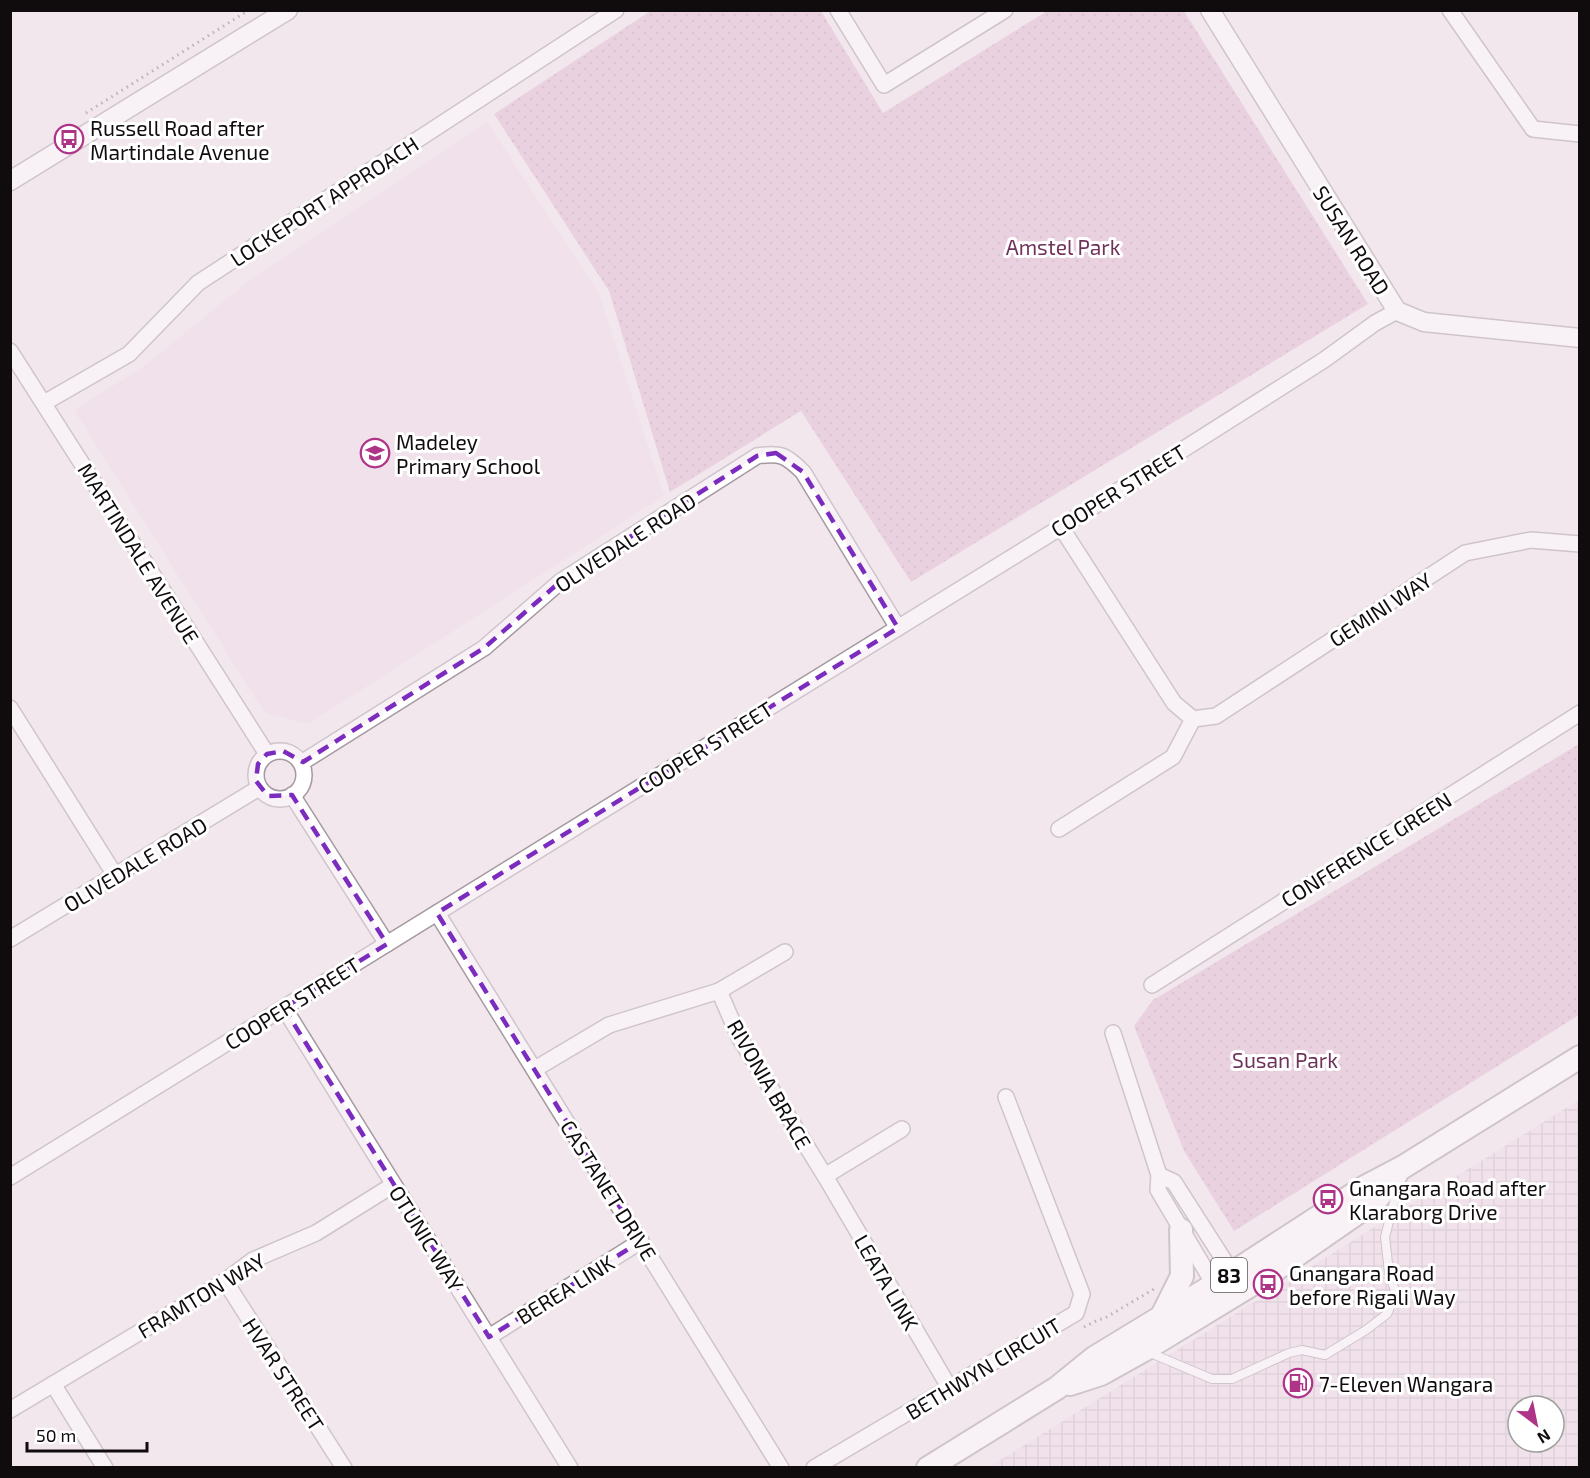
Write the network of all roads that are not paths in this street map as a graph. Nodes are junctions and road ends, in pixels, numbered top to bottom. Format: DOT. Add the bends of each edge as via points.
graph roads {
  1 [pos="288,10"];
  2 [pos="616,10"];
  3 [pos="838,10"];
  4 [pos="1005,10"];
  5 [pos="1209,10"];
  6 [pos="1450,10"];
  7 [pos="1580,134"];
  8 [pos="10,181"];
  9 [pos="1396,311"];
  10 [pos="1580,338"];
  11 [pos="10,351"];
  12 [pos="44,403"];
  13 [pos="1061,527"];
  14 [pos="1580,544"];
  15 [pos="898,628"];
  16 [pos="10,708"];
  17 [pos="1580,714"];
  18 [pos="1193,718"];
  19 [pos="267,754"];
  20 [pos="301,763"];
  21 [pos="259,788"];
  22 [pos="292,795"];
  23 [pos="1059,828"];
  24 [pos="115,875"];
  25 [pos="437,913"];
  26 [pos="10,939"];
  27 [pos="387,944"];
  28 [pos="785,952"];
  29 [pos="1152,985"];
  30 [pos="719,991"];
  31 [pos="284,1008"];
  32 [pos="1113,1033"];
  33 [pos="1580,1057"];
  34 [pos="535,1070"];
  35 [pos="1005,1097"];
  36 [pos="902,1129"];
  37 [pos="1403,1167"];
  38 [pos="1159,1175"];
  39 [pos="825,1176"];
  40 [pos="10,1177"];
  41 [pos="393,1185"];
  42 [pos="1181,1230"];
  43 [pos="641,1241"];
  44 [pos="225,1281"];
  45 [pos="1229,1287"];
  46 [pos="1161,1318"];
  47 [pos="489,1337"];
  48 [pos="1144,1350"];
  49 [pos="53,1384"];
  50 [pos="949,1388"];
  51 [pos="1057,1388"];
  52 [pos="10,1410"];
  53 [pos="105,1467"];
  54 [pos="344,1467"];
  55 [pos="570,1467"];
  56 [pos="781,1467"];
  57 [pos="814,1467"];
  58 [pos="928,1467"];
  1 -- 8 [label="street"];
  2 -- 12 [label="street, LOCKEPORT APPROACH" via="198,283 129,354"];
  3 -- 4 [label="street" via="884,85"];
  5 -- 9 [label="street, SUSAN ROAD"];
  6 -- 7 [label="street" via="1533,129"];
  9 -- 10 [label="street, SUSAN ROAD" via="1424,322"];
  9 -- 13 [label="street, COOPER STREET"];
  11 -- 12 [label="street, MARTINDALE AVENUE"];
  12 -- 19 [label="street, MARTINDALE AVENUE"];
  13 -- 15 [label="street, COOPER STREET"];
  13 -- 18 [label="street" via="1174,703"];
  14 -- 18 [label="street, GEMINI WAY" via="1531,540 1465,553 1216,716"];
  15 -- 20 [label="street, OLIVEDALE ROAD" via="803,472 776,453 757,456 561,581 484,648"];
  15 -- 25 [label="street, COOPER STREET"];
  16 -- 24 [label="street"];
  17 -- 29 [label="street, CONFERENCE GREEN"];
  18 -- 23 [label="street" via="1173,757"];
  19 -- 20 [label="street" via="291,753"];
  19 -- 21 [label="street" via="255,772"];
  20 -- 22 [label="street" via="303,780"];
  21 -- 22 [label="street" via="276,799"];
  21 -- 24 [label="street, OLIVEDALE ROAD"];
  22 -- 27 [label="street"];
  24 -- 26 [label="street, OLIVEDALE ROAD"];
  25 -- 27 [label="street, COOPER STREET"];
  25 -- 34 [label="street, CASTANET DRIVE"];
  27 -- 31 [label="street, COOPER STREET"];
  28 -- 30 [label="street"];
  30 -- 34 [label="street" via="609,1025"];
  30 -- 39 [label="street, RIVONIA BRACE" via="739,1037"];
  31 -- 40 [label="street, COOPER STREET"];
  31 -- 41 [label="street, OTUNIC WAY"];
  32 -- 38 [label="street"];
  33 -- 37 [label="main road, 83"];
  34 -- 43 [label="street, CASTANET DRIVE"];
  35 -- 50 [label="street, BETHWYN CIRCUIT" via="1082,1294 1076,1313"];
  36 -- 39 [label="street"];
  37 -- 45 [label="main road, 83" via="1365,1187"];
  37 -- 48 [label="lane" via="1385,1237 1396,1294 1388,1314 1366,1330 1325,1355 1302,1350 1289,1353 1232,1379 1212,1379"];
  38 -- 42 [label="street" via="1158,1190"];
  38 -- 45 [label="street" via="1174,1182"];
  39 -- 50 [label="street, LEATA LINK"];
  41 -- 44 [label="street, FRAMTON WAY" via="316,1233 253,1260"];
  41 -- 47 [label="street, OTUNIC WAY"];
  42 -- 45 [label="street"];
  42 -- 46 [label="main road" via="1182,1276"];
  43 -- 47 [label="street, BEREA LINK"];
  43 -- 56 [label="street, CASTANET DRIVE"];
  44 -- 49 [label="street, FRAMTON WAY"];
  44 -- 54 [label="street, HVAR STREET"];
  45 -- 46 [label="main road, 83"];
  45 -- 48 [label="main road, 83"];
  46 -- 51 [label="main road, 83" via="1094,1358"];
  47 -- 55 [label="street, OTUNIC WAY"];
  48 -- 51 [label="main road, 83" via="1101,1374"];
  49 -- 52 [label="street, FRAMTON WAY"];
  49 -- 53 [label="street"];
  50 -- 57 [label="street, BETHWYN CIRCUIT"];
  51 -- 58 [label="main road, 83"];
}
